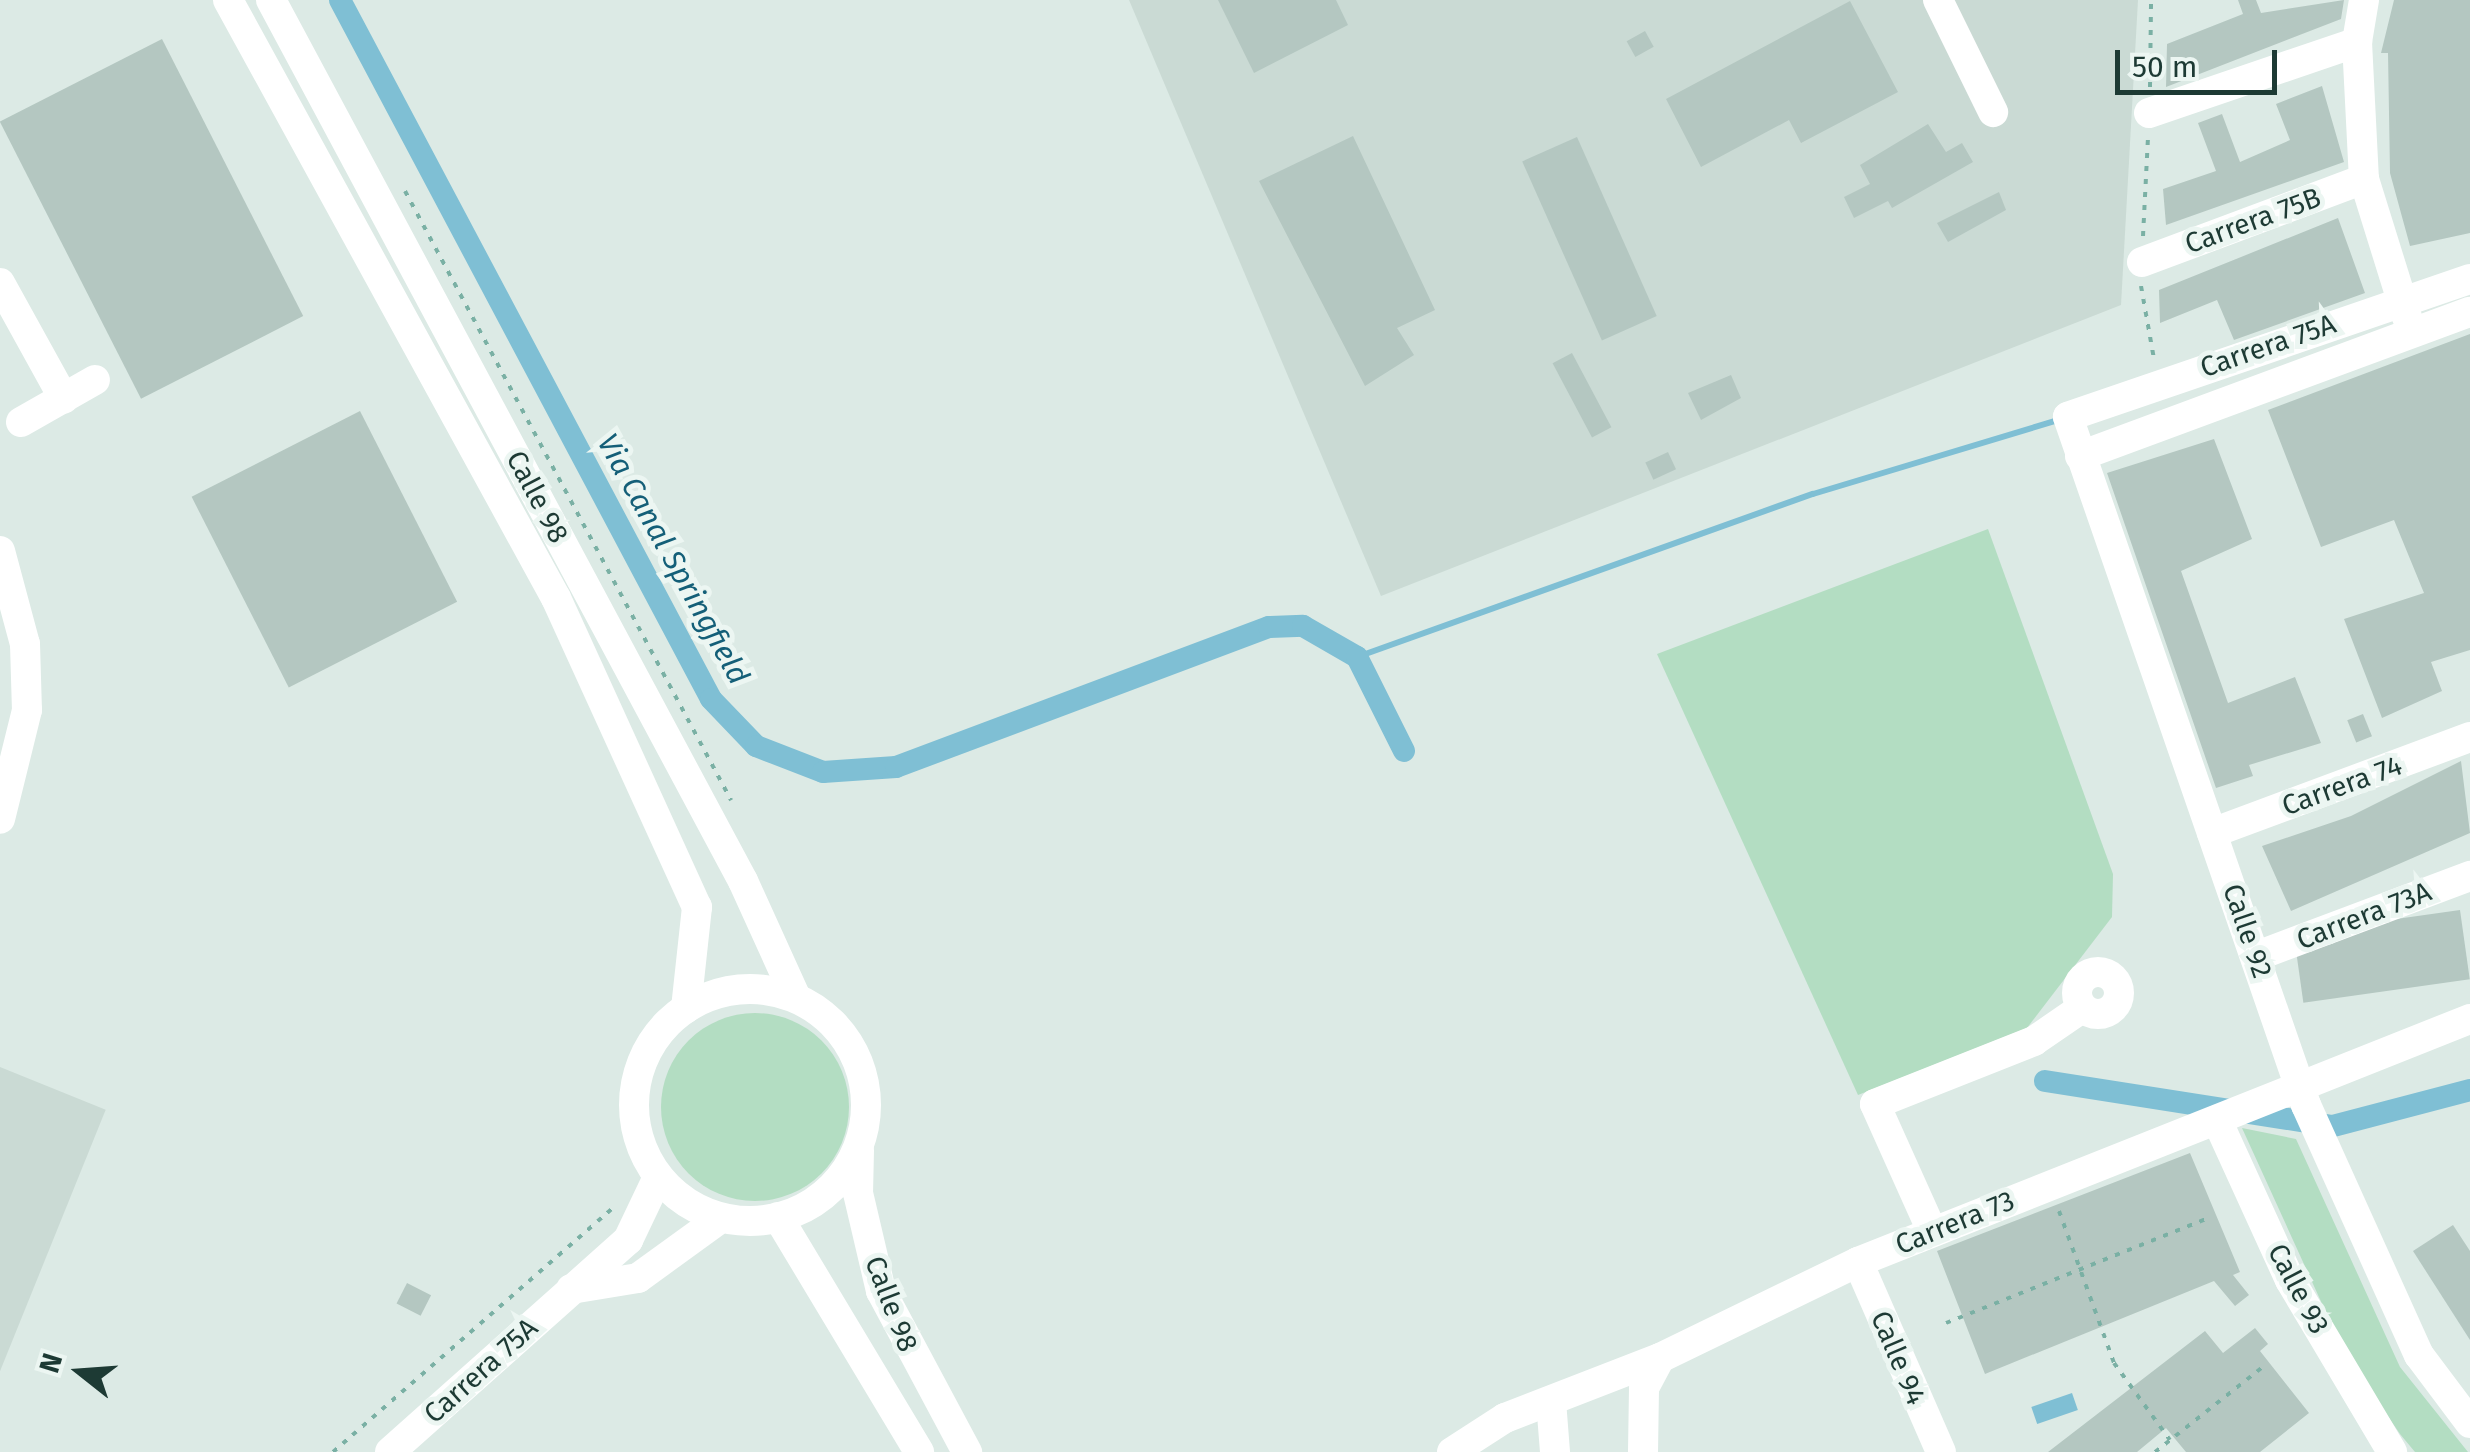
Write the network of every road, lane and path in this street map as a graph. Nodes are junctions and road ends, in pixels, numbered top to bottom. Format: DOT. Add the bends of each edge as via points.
graph roads {
  1 [pos="228,0"];
  2 [pos="271,0"];
  3 [pos="1938,0"];
  4 [pos="2151,0"];
  5 [pos="2364,0"];
  6 [pos="2357,42"];
  7 [pos="1993,112"];
  8 [pos="2149,113"];
  9 [pos="2364,179"];
  10 [pos="401,184"];
  11 [pos="2142,262"];
  12 [pos="2470,279"];
  13 [pos="0,284"];
  14 [pos="2403,300"];
  15 [pos="2470,312"];
  16 [pos="10,324"];
  17 [pos="2411,334"];
  18 [pos="95,380"];
  19 [pos="2164,382"];
  20 [pos="64,399"];
  21 [pos="2068,417"];
  22 [pos="21,422"];
  23 [pos="2080,456"];
  24 [pos="0,552"];
  25 [pos="2470,737"];
  26 [pos="734,805"];
  27 [pos="0,819"];
  28 [pos="2212,833"];
  29 [pos="2470,876"];
  30 [pos="2257,956"];
  31 [pos="796,998"];
  32 [pos="686,1008"];
  33 [pos="2082,1008"];
  34 [pos="2470,1019"];
  35 [pos="2302,1095"];
  36 [pos="2230,1115"];
  37 [pos="859,1142"];
  38 [pos="658,1177"];
  39 [pos="619,1202"];
  40 [pos="2057,1206"];
  41 [pos="778,1217"];
  42 [pos="721,1218"];
  43 [pos="2208,1218"];
  44 [pos="1932,1231"];
  45 [pos="1858,1262"];
  46 [pos="2081,1270"];
  47 [pos="571,1290"];
  48 [pos="1946,1323"];
  49 [pos="1660,1358"];
  50 [pos="2265,1364"];
  51 [pos="1551,1401"];
  52 [pos="2470,1423"];
  53 [pos="2170,1440"];
  54 [pos="2376,1447"];
  55 [pos="332,1452"];
  56 [pos="390,1452"];
  57 [pos="919,1452"];
  58 [pos="967,1452"];
  59 [pos="1452,1452"];
  60 [pos="1555,1452"];
  61 [pos="1644,1452"];
  62 [pos="1942,1452"];
  63 [pos="2155,1452"];
  1 -- 32 [label="street, Calle 98" via="556,598 697,907"];
  2 -- 31 [label="street, Calle 98" via="743,881"];
  3 -- 7 [label="street"];
  4 -- 8 [label="path"];
  5 -- 6 [label="street"];
  6 -- 8 [label="street"];
  6 -- 9 [label="street"];
  8 -- 11 [label="path"];
  9 -- 11 [label="street, Carrera 75B"];
  9 -- 14 [label="street"];
  10 -- 26 [label="path"];
  11 -- 19 [label="path" via="2144,334"];
  12 -- 14 [label="street, Carrera 75A"];
  13 -- 16 [label="street"];
  14 -- 17 [label="street"];
  14 -- 19 [label="street, Carrera 75A"];
  15 -- 17 [label="street, Carrera 75A"];
  16 -- 20 [label="street"];
  17 -- 23 [label="street, Carrera 75A"];
  18 -- 20 [label="street"];
  19 -- 21 [label="street, Carrera 75A"];
  20 -- 22 [label="street"];
  21 -- 23 [label="street, Calle 92"];
  23 -- 28 [label="street, Calle 92"];
  24 -- 27 [label="street" via="25,644 27,710"];
  25 -- 28 [label="street, Carrera 74"];
  28 -- 30 [label="street, Calle 92"];
  29 -- 30 [label="street, Carrera 73A"];
  30 -- 35 [label="street, Calle 92"];
  31 -- 32 [label="street" via="740,989"];
  31 -- 37 [label="street" via="841,1033 859,1066"];
  32 -- 38 [label="street" via="648,1050 636,1086 640,1143"];
  33 -- 44 [label="street" via="2034,1041 1875,1104"];
  34 -- 35 [label="street, Carrera 73"];
  35 -- 36 [label="street, Carrera 73"];
  35 -- 52 [label="street, Calle 92" via="2419,1355"];
  36 -- 44 [label="street, Carrera 73"];
  36 -- 54 [label="street, Calle 93" via="2290,1280"];
  37 -- 41 [label="street" via="828,1190"];
  37 -- 58 [label="street, Calle 98" via="858,1193 880,1292"];
  38 -- 42 [label="street"];
  38 -- 47 [label="street, Carrera 75A" via="641,1224"];
  39 -- 55 [label="path"];
  40 -- 46 [label="path"];
  41 -- 42 [label="street"];
  41 -- 57 [label="street, Calle 98"];
  42 -- 47 [label="street" via="638,1278"];
  43 -- 46 [label="path"];
  44 -- 45 [label="street, Carrera 73"];
  45 -- 49 [label="street, Carrera 73"];
  45 -- 62 [label="street, Calle 94"];
  46 -- 48 [label="path"];
  46 -- 53 [label="path" via="2114,1363"];
  47 -- 56 [label="street, Carrera 75A"];
  49 -- 51 [label="street, Carrera 73"];
  49 -- 61 [label="street" via="1644,1388"];
  50 -- 53 [label="path"];
  51 -- 59 [label="street, Carrera 73"];
  51 -- 60 [label="street"];
  53 -- 63 [label="path"];
}
